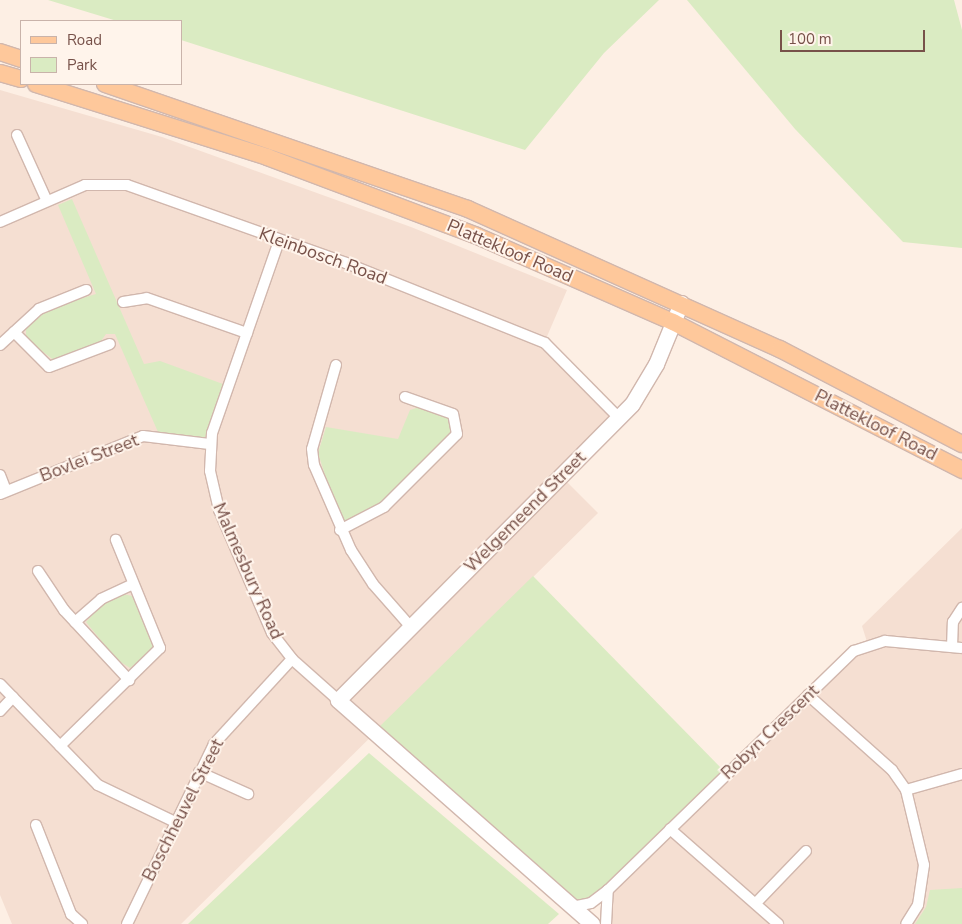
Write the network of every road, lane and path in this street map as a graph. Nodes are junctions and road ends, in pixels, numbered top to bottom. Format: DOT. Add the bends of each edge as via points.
graph roads {
  1 [pos="0,52"];
  2 [pos="20,58"];
  3 [pos="0,73"];
  4 [pos="20,79"];
  5 [pos="39,85"];
  6 [pos="108,85"];
  7 [pos="17,135"];
  8 [pos="47,201"];
  9 [pos="0,222"];
  10 [pos="279,241"];
  11 [pos="86,290"];
  12 [pos="122,302"];
  13 [pos="681,303"];
  14 [pos="673,322"];
  15 [pos="14,332"];
  16 [pos="247,333"];
  17 [pos="110,344"];
  18 [pos="0,345"];
  19 [pos="336,365"];
  20 [pos="406,397"];
  21 [pos="619,418"];
  22 [pos="210,444"];
  23 [pos="962,444"];
  24 [pos="962,470"];
  25 [pos="0,476"];
  26 [pos="3,492"];
  27 [pos="340,530"];
  28 [pos="116,540"];
  29 [pos="38,572"];
  30 [pos="133,584"];
  31 [pos="962,608"];
  32 [pos="74,622"];
  33 [pos="410,625"];
  34 [pos="957,647"];
  35 [pos="292,660"];
  36 [pos="129,680"];
  37 [pos="0,684"];
  38 [pos="808,694"];
  39 [pos="13,697"];
  40 [pos="338,700"];
  41 [pos="0,711"];
  42 [pos="60,746"];
  43 [pos="199,772"];
  44 [pos="962,774"];
  45 [pos="906,790"];
  46 [pos="248,794"];
  47 [pos="175,822"];
  48 [pos="36,825"];
  49 [pos="670,830"];
  50 [pos="806,851"];
  51 [pos="608,890"];
  52 [pos="756,903"];
  53 [pos="572,907"];
  54 [pos="82,924"];
  55 [pos="127,924"];
  56 [pos="592,924"];
  57 [pos="606,924"];
  58 [pos="778,924"];
  59 [pos="906,924"];
  1 -- 2 [label="main road"];
  3 -- 4 [label="main road"];
  5 -- 14 [label="main road, Plattekloof Road" via="344,184 543,264"];
  6 -- 13 [label="main road, Plattekloof Road" via="468,209"];
  7 -- 8 [label="street"];
  8 -- 9 [label="street, Kleinbosch Road"];
  8 -- 10 [label="street, Kleinbosch Road" via="85,186 117,182"];
  10 -- 16 [label="street, Malmesbury Road"];
  10 -- 21 [label="street, Kleinbosch Road" via="346,263 544,343"];
  11 -- 15 [label="street" via="46,305"];
  12 -- 16 [label="street" via="147,298"];
  13 -- 14 [label="street, Welgemeend Street"];
  13 -- 23 [label="main road, Plattekloof Road" via="780,349"];
  14 -- 21 [label="street, Welgemeend Street" via="643,389"];
  14 -- 24 [label="main road, Plattekloof Road"];
  15 -- 17 [label="street" via="49,367"];
  15 -- 18 [label="street"];
  16 -- 22 [label="street, Malmesbury Road"];
  19 -- 27 [label="street" via="312,458"];
  20 -- 27 [label="street" via="454,414 457,434 384,507"];
  21 -- 33 [label="street, Welgemeend Street"];
  22 -- 26 [label="street, Bovlei Street" via="143,436"];
  22 -- 35 [label="street, Malmesbury Road" via="210,471 219,510 272,633"];
  25 -- 26 [label="street"];
  27 -- 33 [label="street" via="373,584"];
  28 -- 30 [label="street"];
  29 -- 32 [label="street"];
  30 -- 32 [label="street" via="101,599"];
  30 -- 36 [label="street" via="159,635 160,648"];
  31 -- 34 [label="street" via="953,622"];
  32 -- 36 [label="street"];
  33 -- 40 [label="street, Welgemeend Street"];
  34 -- 38 [label="street, Robyn Crescent" via="885,641 868,644 848,656"];
  35 -- 40 [label="street, Malmesbury Road"];
  35 -- 43 [label="street, Boschheuvel Street" via="218,737"];
  36 -- 42 [label="street"];
  37 -- 39 [label="street"];
  38 -- 45 [label="street" via="900,777"];
  38 -- 49 [label="street, Robyn Crescent"];
  39 -- 41 [label="street"];
  39 -- 42 [label="street"];
  40 -- 53 [label="street, Malmesbury Road"];
  42 -- 47 [label="street" via="98,785"];
  43 -- 46 [label="street"];
  43 -- 47 [label="street, Boschheuvel Street"];
  44 -- 45 [label="street"];
  45 -- 59 [label="street" via="924,865 918,904"];
  47 -- 55 [label="street, Boschheuvel Street"];
  48 -- 54 [label="street" via="70,914"];
  49 -- 51 [label="street, Robyn Crescent"];
  49 -- 52 [label="street"];
  50 -- 52 [label="street"];
  51 -- 53 [label="street, Robyn Crescent" via="592,903"];
  51 -- 57 [label="street"];
  52 -- 58 [label="street"];
  53 -- 56 [label="street, Malmesbury Road"];
}
